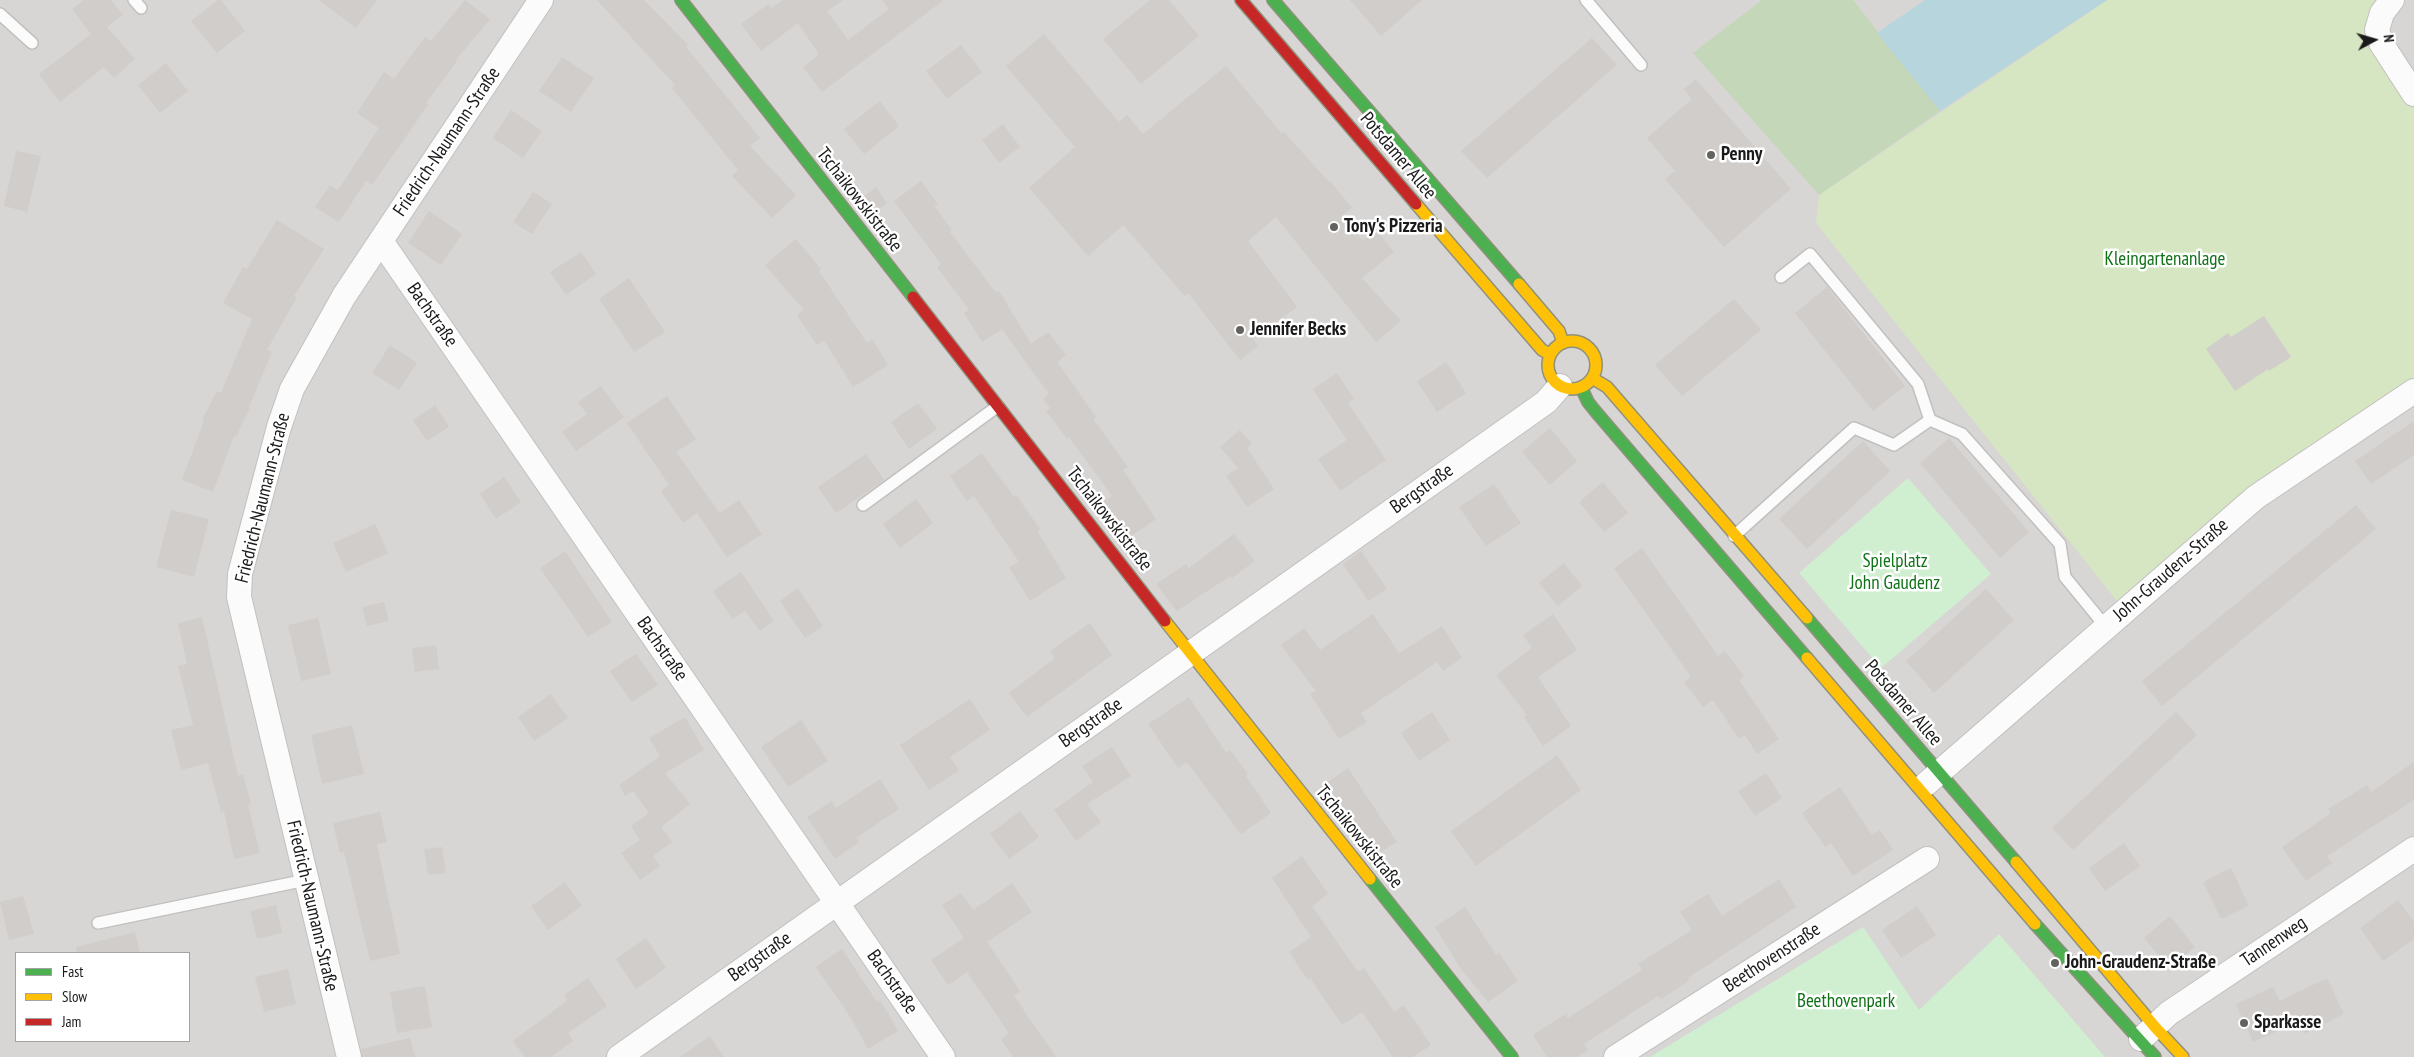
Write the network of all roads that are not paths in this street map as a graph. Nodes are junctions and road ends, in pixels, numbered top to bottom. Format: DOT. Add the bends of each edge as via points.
graph roads {
  1 [pos="541,0"];
  2 [pos="681,0"];
  3 [pos="1241,0"];
  4 [pos="1586,0"];
  5 [pos="2392,0"];
  6 [pos="1281,3"];
  7 [pos="0,14"];
  8 [pos="1262,24"];
  9 [pos="32,43"];
  10 [pos="1641,64"];
  11 [pos="2414,94"];
  12 [pos="381,241"];
  13 [pos="1781,277"];
  14 [pos="1563,343"];
  15 [pos="1550,354"];
  16 [pos="1592,378"];
  17 [pos="1571,387"];
  18 [pos="2414,391"];
  19 [pos="998,406"];
  20 [pos="1930,420"];
  21 [pos="864,505"];
  22 [pos="1735,535"];
  23 [pos="1717,551"];
  24 [pos="2106,627"];
  25 [pos="1190,653"];
  26 [pos="1940,772"];
  27 [pos="1921,789"];
  28 [pos="2414,849"];
  29 [pos="1927,859"];
  30 [pos="306,880"];
  31 [pos="836,902"];
  32 [pos="98,923"];
  33 [pos="2150,1041"];
  34 [pos="349,1057"];
  35 [pos="619,1057"];
  36 [pos="944,1057"];
  37 [pos="1512,1057"];
  38 [pos="1616,1057"];
  39 [pos="2184,1057"];
  1 -- 12 [label="street, Friedrich-Naumann-Straße"];
  2 -- 19 [label="street, Tschaikowskistraße"];
  3 -- 8 [label="street, Potsdamer Allee"];
  4 -- 10 [label="lane"];
  5 -- 11 [label="street" via="2382,13 2377,30 2381,43"];
  6 -- 8 [label="lane"];
  6 -- 14 [label="street, Potsdamer Allee" via="1559,331"];
  7 -- 9 [label="lane"];
  8 -- 15 [label="street, Potsdamer Allee" via="1542,350"];
  12 -- 30 [label="street, Friedrich-Naumann-Straße" via="344,296 292,389 240,574 239,597"];
  12 -- 31 [label="street, Bachstraße"];
  13 -- 20 [label="lane" via="1810,254 1918,384"];
  14 -- 15 [label="street"];
  14 -- 16 [label="street" via="1579,342 1591,351 1595,365"];
  15 -- 17 [label="street" via="1549,372 1553,380"];
  16 -- 17 [label="street"];
  16 -- 22 [label="street, Potsdamer Allee" via="1607,387"];
  17 -- 23 [label="street, Potsdamer Allee" via="1588,402"];
  17 -- 25 [label="street, Bergstraße"];
  18 -- 24 [label="street, John-Graudenz-Straße" via="2256,497"];
  19 -- 21 [label="lane"];
  19 -- 25 [label="street, Tschaikowskistraße"];
  20 -- 22 [label="lane" via="1894,445 1854,428"];
  20 -- 24 [label="lane" via="1962,434 2060,544 2064,577"];
  22 -- 23 [label="lane"];
  22 -- 26 [label="street, Potsdamer Allee"];
  23 -- 27 [label="street, Potsdamer Allee"];
  24 -- 26 [label="street, John-Graudenz-Straße"];
  25 -- 31 [label="street, Bergstraße"];
  25 -- 37 [label="street, Tschaikowskistraße"];
  26 -- 27 [label="street, John-Graudenz-Straße"];
  26 -- 33 [label="street, Potsdamer Allee"];
  27 -- 33 [label="street, Potsdamer Allee" via="2064,956"];
  28 -- 33 [label="street, Tannenweg" via="2168,1013"];
  29 -- 38 [label="street, Beethovenstraße"];
  30 -- 32 [label="lane"];
  30 -- 34 [label="street, Friedrich-Naumann-Straße"];
  31 -- 35 [label="street, Bergstraße"];
  31 -- 36 [label="street, Bachstraße"];
  33 -- 39 [label="street, Potsdamer Allee"];
}
